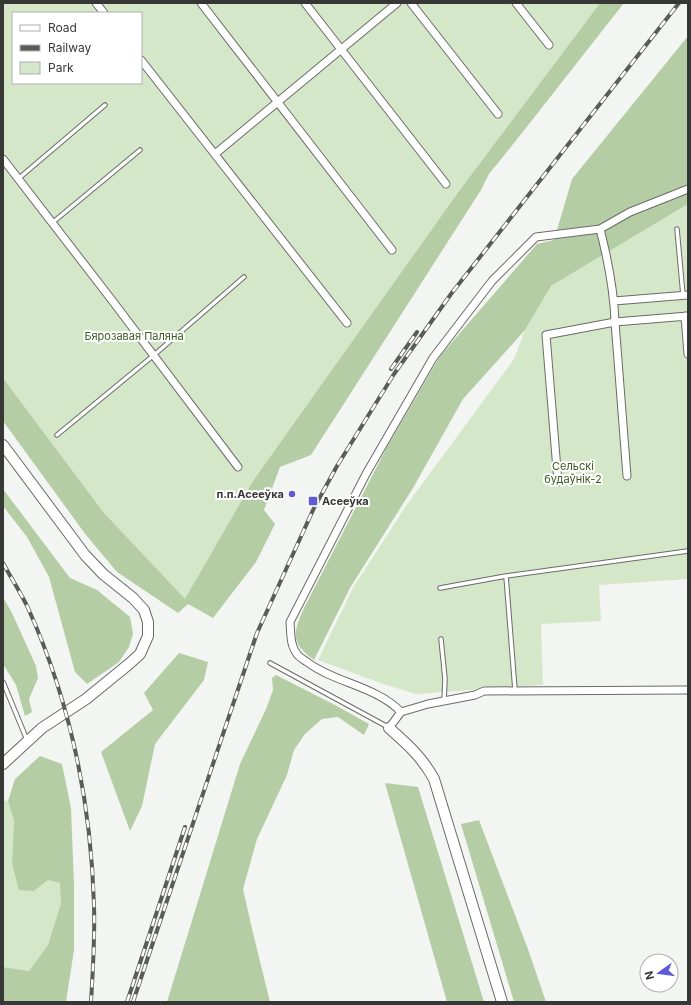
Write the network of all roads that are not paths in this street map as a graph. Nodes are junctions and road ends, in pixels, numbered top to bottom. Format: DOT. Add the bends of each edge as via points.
graph roads {
  1 [pos="96,3"];
  2 [pos="201,3"];
  3 [pos="306,3"];
  4 [pos="397,3"];
  5 [pos="411,3"];
  6 [pos="516,3"];
  7 [pos="103,12"];
  8 [pos="549,45"];
  9 [pos="341,49"];
  10 [pos="142,61"];
  11 [pos="278,102"];
  12 [pos="105,105"];
  13 [pos="498,114"];
  14 [pos="140,150"];
  15 [pos="215,154"];
  16 [pos="3,159"];
  17 [pos="18,179"];
  18 [pos="446,184"];
  19 [pos="688,189"];
  20 [pos="52,223"];
  21 [pos="600,229"];
  22 [pos="677,229"];
  23 [pos="392,250"];
  24 [pos="244,277"];
  25 [pos="685,295"];
  26 [pos="614,301"];
  27 [pos="686,316"];
  28 [pos="615,322"];
  29 [pos="347,323"];
  30 [pos="688,354"];
  31 [pos="154,355"];
  32 [pos="57,435"];
  33 [pos="3,445"];
  34 [pos="238,467"];
  35 [pos="627,476"];
  36 [pos="558,482"];
  37 [pos="688,551"];
  38 [pos="506,576"];
  39 [pos="440,588"];
  40 [pos="441,639"];
  41 [pos="270,663"];
  42 [pos="3,682"];
  43 [pos="688,690"];
  44 [pos="515,691"];
  45 [pos="444,701"];
  46 [pos="401,712"];
  47 [pos="389,728"];
  48 [pos="27,741"];
  49 [pos="3,764"];
  50 [pos="502,1002"];
  1 -- 7 [label="street"];
  2 -- 11 [label="street"];
  3 -- 9 [label="street"];
  4 -- 9 [label="street"];
  5 -- 13 [label="street"];
  6 -- 8 [label="street"];
  9 -- 11 [label="street"];
  9 -- 18 [label="street"];
  10 -- 15 [label="street"];
  11 -- 15 [label="street"];
  11 -- 23 [label="street"];
  12 -- 17 [label="lane"];
  14 -- 20 [label="lane"];
  15 -- 29 [label="street"];
  16 -- 17 [label="street"];
  17 -- 20 [label="street"];
  19 -- 21 [label="street" via="630,212"];
  20 -- 31 [label="street"];
  21 -- 26 [label="street"];
  21 -- 46 [label="street" via="536,237 492,281 433,358 366,474 290,622 291,641 298,655 317,670 380,696"];
  22 -- 25 [label="lane"];
  24 -- 31 [label="lane"];
  25 -- 26 [label="street"];
  26 -- 28 [label="street"];
  27 -- 28 [label="street"];
  27 -- 30 [label="street"];
  28 -- 35 [label="street"];
  28 -- 36 [label="street" via="546,336"];
  31 -- 32 [label="lane"];
  31 -- 34 [label="street"];
  33 -- 48 [label="street" via="81,551 103,574 139,603 148,622 148,636 140,654 86,699"];
  37 -- 38 [label="lane"];
  38 -- 39 [label="lane"];
  38 -- 44 [label="lane"];
  40 -- 45 [label="lane" via="445,679"];
  41 -- 47 [label="lane"];
  42 -- 48 [label="lane"];
  43 -- 44 [label="street"];
  44 -- 45 [label="street" via="484,691"];
  45 -- 46 [label="street"];
  46 -- 47 [label="street"];
  47 -- 50 [label="street" via="419,755 434,778"];
  48 -- 49 [label="street"];
}
